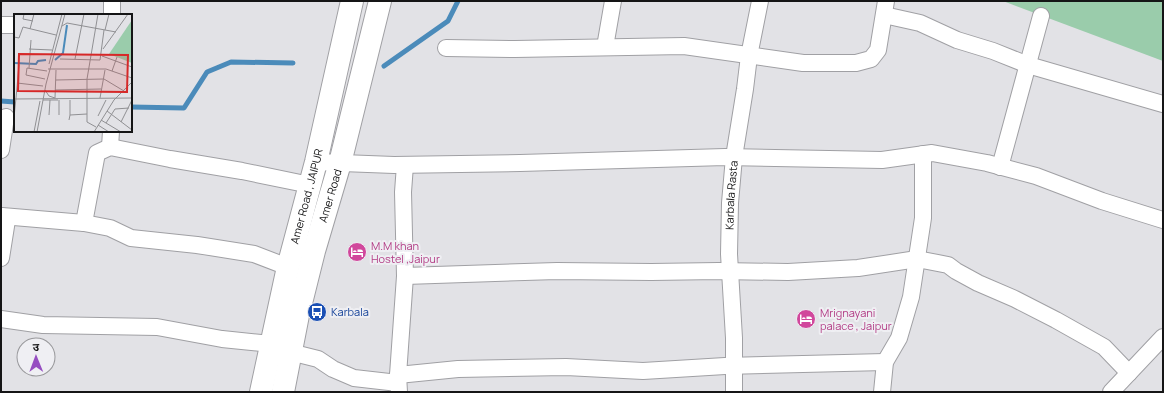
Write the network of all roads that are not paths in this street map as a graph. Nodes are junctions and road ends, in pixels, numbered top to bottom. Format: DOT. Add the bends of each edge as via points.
graph roads {
  1 [pos="112,1"];
  2 [pos="352,1"];
  3 [pos="380,1"];
  4 [pos="613,1"];
  5 [pos="760,1"];
  6 [pos="885,8"];
  7 [pos="112,14"];
  8 [pos="1041,16"];
  9 [pos="1,25"];
  10 [pos="14,25"];
  11 [pos="605,47"];
  12 [pos="446,48"];
  13 [pos="748,56"];
  14 [pos="1028,65"];
  15 [pos="1163,104"];
  16 [pos="6,117"];
  17 [pos="111,139"];
  18 [pos="1,150"];
  19 [pos="923,154"];
  20 [pos="734,157"];
  21 [pos="316,162"];
  22 [pos="340,163"];
  23 [pos="405,165"];
  24 [pos="1000,167"];
  25 [pos="310,185"];
  26 [pos="1,216"];
  27 [pos="1163,220"];
  28 [pos="84,223"];
  29 [pos="1,258"];
  30 [pos="917,259"];
  31 [pos="288,266"];
  32 [pos="730,271"];
  33 [pos="405,276"];
  34 [pos="1,319"];
  35 [pos="1163,337"];
  36 [pos="283,355"];
  37 [pos="885,362"];
  38 [pos="734,366"];
  39 [pos="1129,373"];
  40 [pos="398,383"];
  41 [pos="261,392"];
  42 [pos="283,392"];
  43 [pos="294,392"];
  44 [pos="734,392"];
  45 [pos="882,392"];
  46 [pos="1111,392"];
  1 -- 7 [label="street"];
  2 -- 21 [label="main road, Amer Road , JAIPUR"];
  3 -- 22 [label="main road, Amer Road"];
  4 -- 11 [label="street"];
  5 -- 13 [label="street, Karbala Rasta"];
  6 -- 13 [label="street" via="878,50 871,58 856,64 803,63"];
  6 -- 14 [label="street" via="957,40"];
  8 -- 14 [label="street"];
  9 -- 10 [label="street"];
  11 -- 12 [label="street"];
  11 -- 13 [label="street" via="684,46"];
  13 -- 20 [label="street, Karbala Rasta"];
  14 -- 15 [label="street"];
  14 -- 24 [label="street"];
  16 -- 18 [label="street"];
  17 -- 25 [label="street" via="170,159"];
  17 -- 28 [label="street" via="97,153"];
  19 -- 20 [label="street" via="882,160"];
  19 -- 24 [label="street" via="932,153"];
  19 -- 30 [label="street" via="923,218"];
  20 -- 23 [label="street"];
  20 -- 32 [label="street, Karbala Rasta" via="730,203"];
  21 -- 22 [label="street"];
  21 -- 25 [label="main road, Amer Road , JAIPUR"];
  22 -- 23 [label="street"];
  22 -- 36 [label="main road, Amer Road" via="298,315"];
  23 -- 33 [label="street"];
  24 -- 27 [label="street" via="1036,176 1102,201"];
  25 -- 31 [label="main road, Amer Road , JAIPUR"];
  26 -- 28 [label="street"];
  26 -- 29 [label="street" via="7,220"];
  28 -- 31 [label="street" via="110,228 131,238 254,254"];
  30 -- 32 [label="street" via="858,268 788,272"];
  30 -- 37 [label="street" via="911,297 899,338"];
  30 -- 39 [label="street" via="948,265 978,283 1056,320 1104,347"];
  31 -- 36 [label="main road, Amer Road , JAIPUR"];
  32 -- 33 [label="street" via="557,271"];
  32 -- 38 [label="street, Karbala Rasta"];
  33 -- 40 [label="street"];
  34 -- 36 [label="street" via="43,325 157,327 222,339"];
  35 -- 39 [label="street"];
  36 -- 40 [label="street" via="318,358 333,369 354,378"];
  36 -- 41 [label="main road, Amer Road , JAIPUR"];
  36 -- 42 [label="main road, Amer Road"];
  36 -- 43 [label="main road"];
  37 -- 38 [label="street"];
  37 -- 45 [label="street"];
  38 -- 40 [label="street" via="644,371 566,367 458,369"];
  38 -- 44 [label="street, Karbala Rasta"];
  39 -- 46 [label="street"];
}
